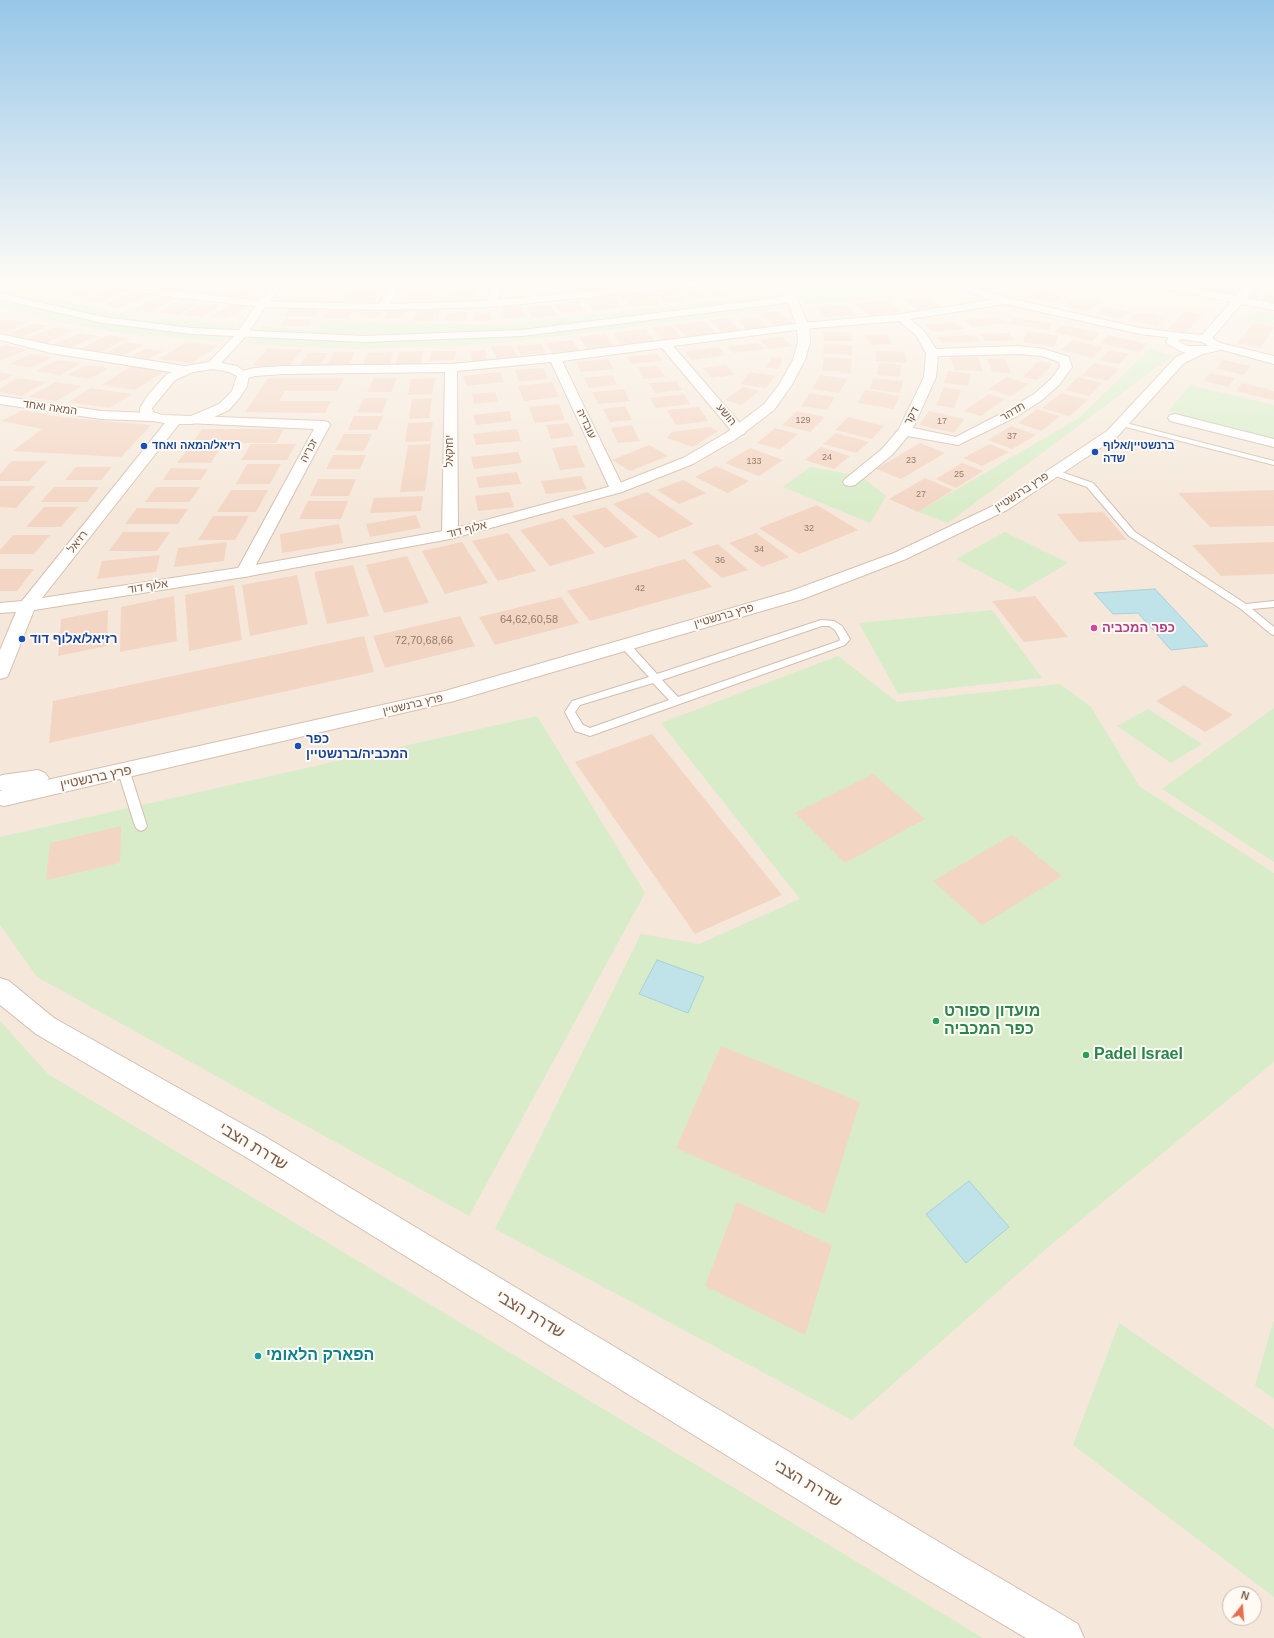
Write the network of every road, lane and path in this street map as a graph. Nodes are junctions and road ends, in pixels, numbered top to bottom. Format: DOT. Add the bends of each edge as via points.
graph roads {
  1 [pos="111,358"];
  2 [pos="219,358"];
  3 [pos="550,358"];
  4 [pos="555,358"];
  5 [pos="677,358"];
  6 [pos="799,358"];
  7 [pos="932,358"];
  8 [pos="1060,358"];
  9 [pos="1168,358"];
  10 [pos="213,365"];
  11 [pos="451,368"];
  12 [pos="184,370"];
  13 [pos="243,375"];
  14 [pos="0,400"];
  15 [pos="23,404"];
  16 [pos="149,412"];
  17 [pos="0,414"];
  18 [pos="1175,418"];
  19 [pos="211,419"];
  20 [pos="174,421"];
  21 [pos="1122,423"];
  22 [pos="739,431"];
  23 [pos="905,431"];
  24 [pos="1274,443"];
  25 [pos="1274,463"];
  26 [pos="1053,472"];
  27 [pos="850,482"];
  28 [pos="617,489"];
  29 [pos="450,534"];
  30 [pos="244,572"];
  31 [pos="1274,604"];
  32 [pos="27,606"];
  33 [pos="0,608"];
  34 [pos="1244,608"];
  35 [pos="1274,632"];
  36 [pos="625,645"];
  37 [pos="0,674"];
  38 [pos="657,678"];
  39 [pos="676,701"];
  40 [pos="211,752"];
  41 [pos="124,772"];
  42 [pos="2,792"];
  43 [pos="141,826"];
  44 [pos="0,989"];
  45 [pos="1064,1638"];
  1 -- 12 [label="street"];
  2 -- 10 [label="street"];
  3 -- 11 [label="street"];
  4 -- 28 [label="street, עובדיה"];
  5 -- 22 [label="street, הושע"];
  6 -- 22 [label="street, אלוף דוד" via="785,386 769,406"];
  7 -- 23 [label="street, דקר" via="930,377"];
  8 -- 23 [label="street, תדהר" via="1065,360 1066,367 1055,382 1038,397 958,442"];
  9 -- 21 [label="street, פרץ ברנשטיין"];
  10 -- 12 [label="street"];
  10 -- 13 [label="street" via="233,369"];
  11 -- 13 [label="street" via="283,370"];
  11 -- 29 [label="street, יחזקאל"];
  12 -- 16 [label="street" via="171,377"];
  13 -- 19 [label="street" via="237,393"];
  14 -- 15 [label="street, המאה ואחד"];
  15 -- 16 [label="street, המאה ואחד" via="101,415"];
  15 -- 17 [label="street"];
  16 -- 20 [label="street"];
  18 -- 24 [label="street"];
  19 -- 20 [label="street, זכריה"];
  19 -- 30 [label="street, זכריה" via="323,425"];
  20 -- 32 [label="street, רזיאל"];
  21 -- 25 [label="lane"];
  21 -- 26 [label="street, פרץ ברנשטיין" via="1112,434"];
  22 -- 28 [label="street, אלוף דוד" via="688,461"];
  23 -- 27 [label="street, דקר" via="887,452"];
  26 -- 34 [label="lane" via="1090,486 1132,534"];
  26 -- 36 [label="street, פרץ ברנשטיין" via="1002,507 900,556 797,595"];
  28 -- 29 [label="street, אלוף דוד"];
  29 -- 30 [label="street, אלוף דוד"];
  30 -- 32 [label="street, אלוף דוד"];
  31 -- 34 [label="lane"];
  32 -- 33 [label="street, אלוף דוד"];
  32 -- 37 [label="street, רזיאל"];
  34 -- 35 [label="lane"];
  36 -- 38 [label="lane"];
  36 -- 40 [label="street, פרץ ברנשטיין" via="447,697"];
  38 -- 39 [label="lane"];
  38 -- 39 [label="lane" via="576,703 570,712 579,728 590,732"];
  38 -- 39 [label="lane" via="822,622 831,623 838,628 845,639 842,643"];
  40 -- 41 [label="street, פרץ ברנשטיין"];
  40 -- 42 [label="street, פרץ ברנשטיין"];
  41 -- 42 [label="street, פרץ ברנשטיין"];
  41 -- 43 [label="lane"];
  44 -- 45 [label="street, שדרת הצבי" via="45,1026 259,1150"];
}
